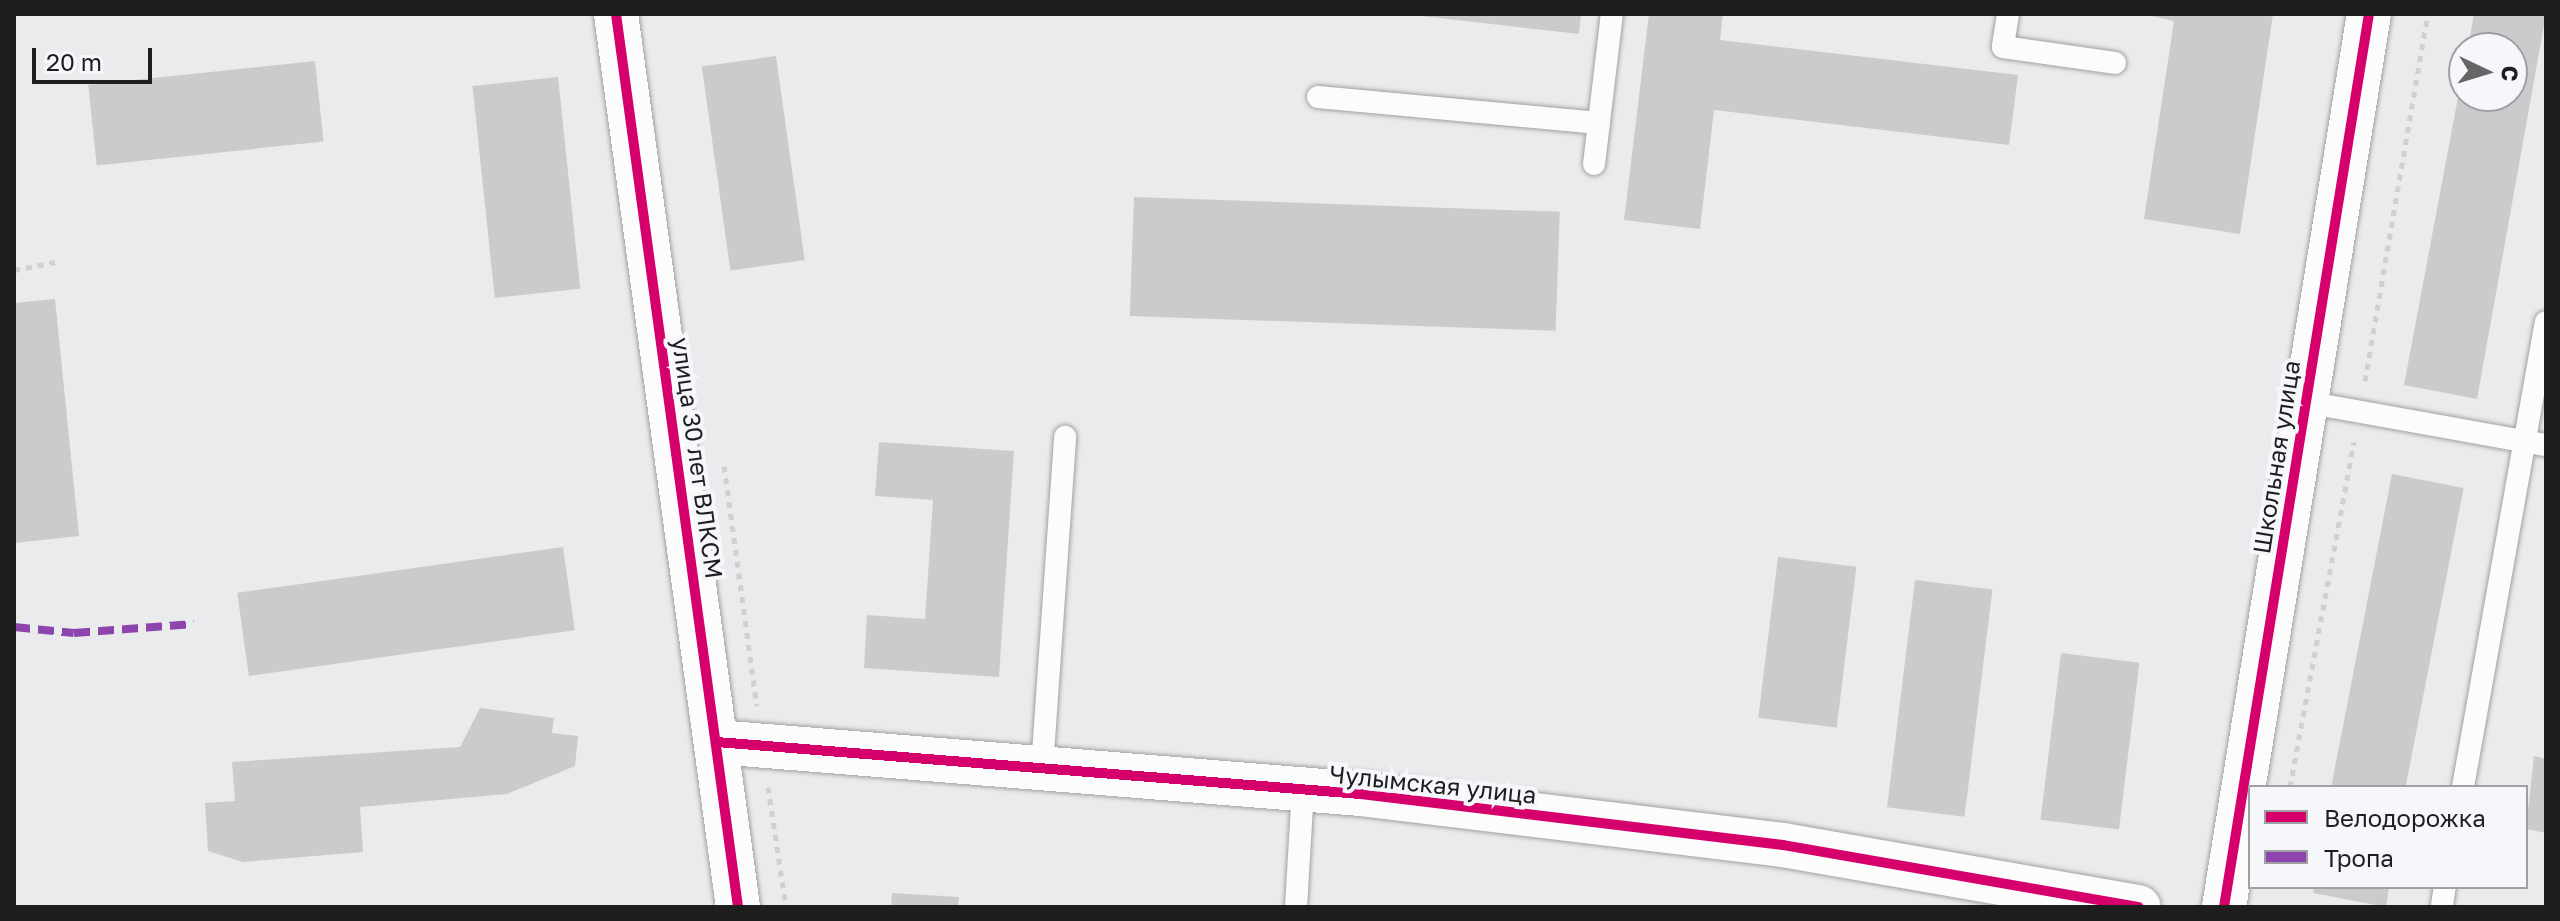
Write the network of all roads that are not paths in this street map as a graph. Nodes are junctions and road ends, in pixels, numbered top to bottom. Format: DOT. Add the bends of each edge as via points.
graph roads {
  1 [pos="616,14"];
  2 [pos="1612,14"];
  3 [pos="2008,14"];
  4 [pos="2369,14"];
  5 [pos="2115,63"];
  6 [pos="1318,97"];
  7 [pos="1599,123"];
  8 [pos="1594,164"];
  9 [pos="2546,322"];
  10 [pos="2306,402"];
  11 [pos="1065,437"];
  12 [pos="2535,443"];
  13 [pos="717,742"];
  14 [pos="1042,768"];
  15 [pos="2463,785"];
  16 [pos="1303,790"];
  17 [pos="738,907"];
  18 [pos="1296,907"];
  19 [pos="2139,907"];
  20 [pos="2224,907"];
  1 -- 13 [label="street, улица 30 лет ВЛКСМ"];
  2 -- 7 [label="lane"];
  3 -- 5 [label="lane" via="2003,47"];
  4 -- 10 [label="street, Школьная улица"];
  6 -- 7 [label="lane"];
  7 -- 8 [label="lane"];
  9 -- 12 [label="lane"];
  10 -- 12 [label="lane"];
  10 -- 20 [label="street, Школьная улица"];
  11 -- 14 [label="lane"];
  12 -- 15 [label="lane"];
  13 -- 14 [label="street, Чулымская улица"];
  13 -- 17 [label="street, улица 30 лет ВЛКСМ"];
  14 -- 16 [label="street, Чулымская улица"];
  16 -- 18 [label="lane"];
  16 -- 19 [label="street, Чулымская улица" via="1783,845"];
}
